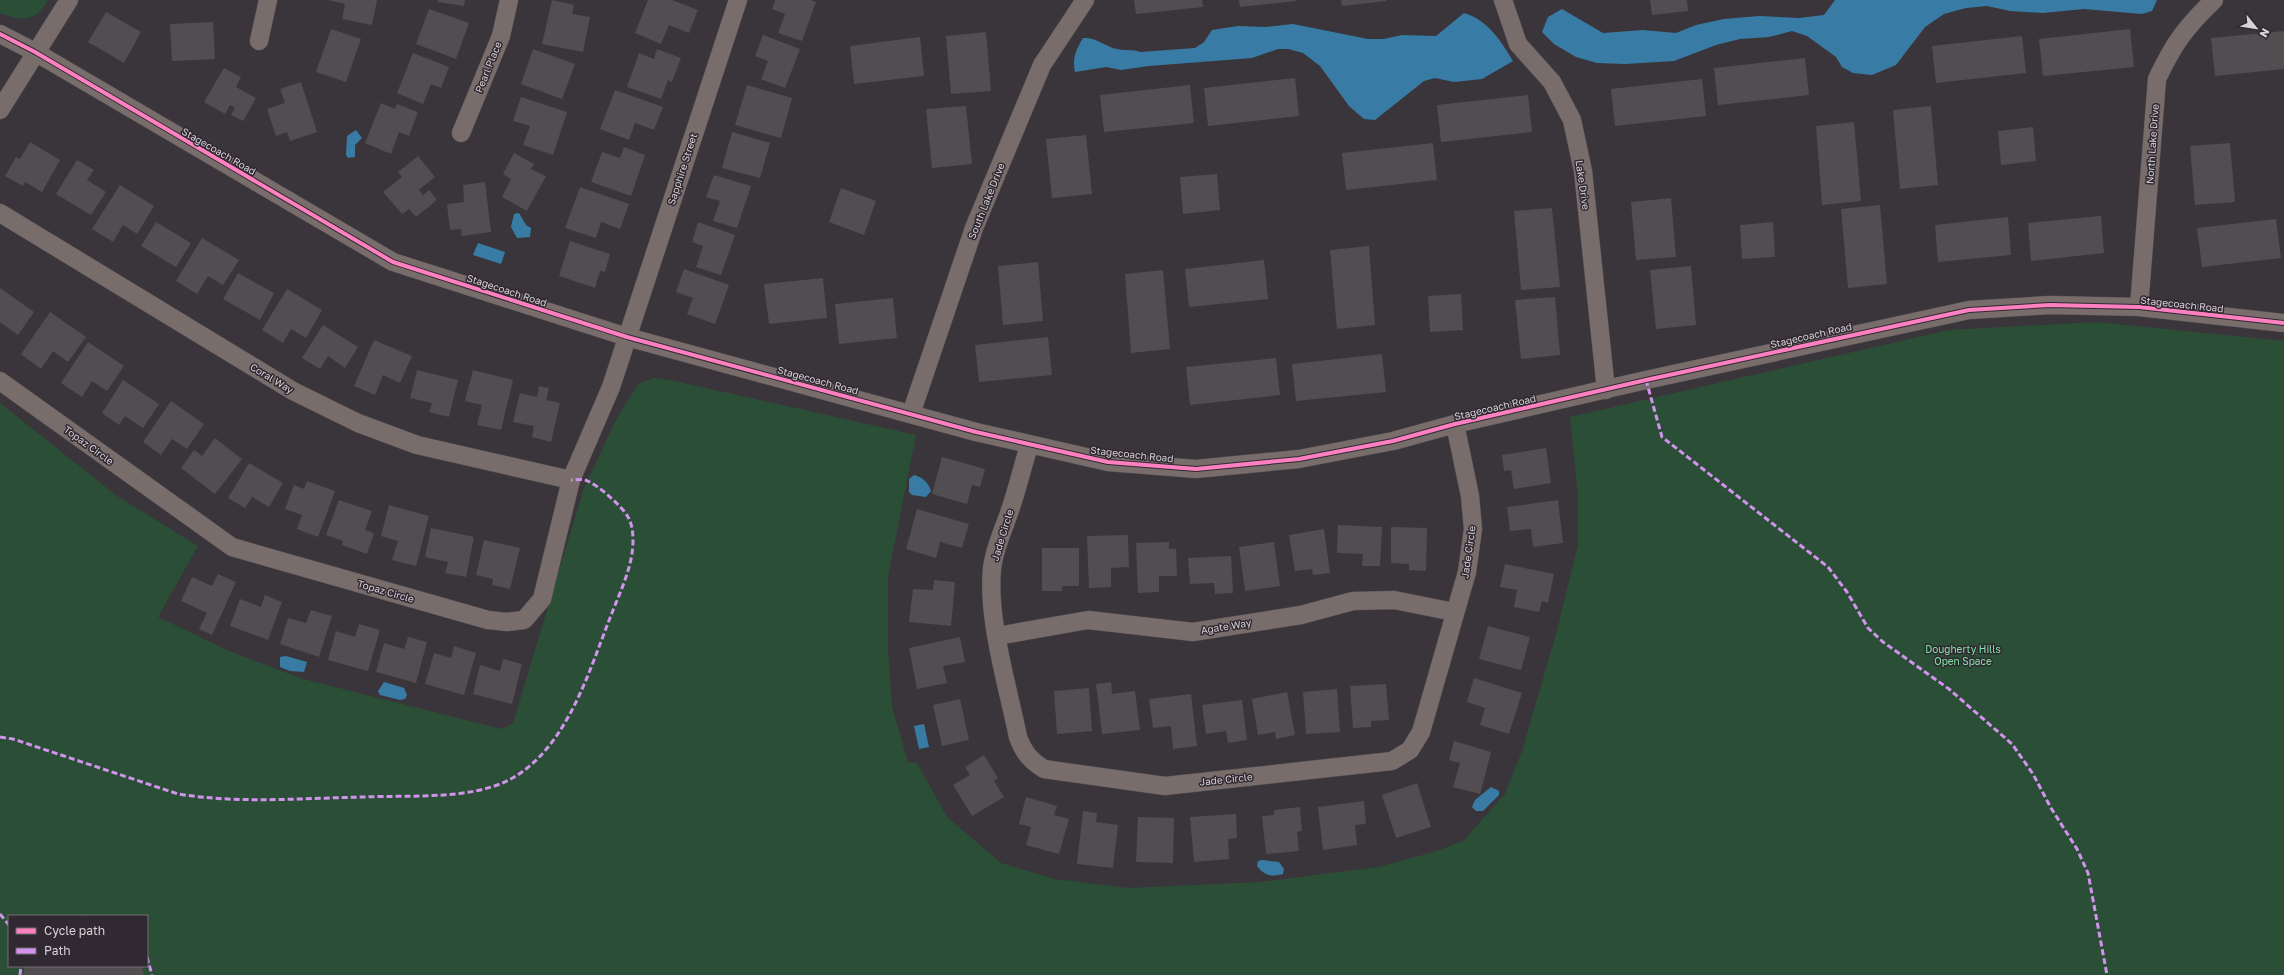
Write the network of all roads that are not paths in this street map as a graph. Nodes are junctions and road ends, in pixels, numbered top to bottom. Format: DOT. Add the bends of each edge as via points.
graph roads {
  1 [pos="70,0"];
  2 [pos="268,0"];
  3 [pos="509,0"];
  4 [pos="738,0"];
  5 [pos="1085,0"];
  6 [pos="1503,0"];
  7 [pos="2214,0"];
  8 [pos="0,34"];
  9 [pos="259,40"];
  10 [pos="35,52"];
  11 [pos="0,110"];
  12 [pos="461,133"];
  13 [pos="0,213"];
  14 [pos="2139,307"];
  15 [pos="2284,323"];
  16 [pos="627,337"];
  17 [pos="0,381"];
  18 [pos="1606,390"];
  19 [pos="911,414"];
  20 [pos="1455,424"];
  21 [pos="1029,446"];
  22 [pos="571,480"];
  23 [pos="1454,612"];
  24 [pos="997,636"];
  1 -- 10 [label="street"];
  2 -- 9 [label="street"];
  3 -- 12 [label="street, Pearl Place" via="501,36"];
  4 -- 16 [label="street, Sapphire Street"];
  5 -- 19 [label="street, South Lake Drive" via="1042,65 974,228"];
  6 -- 18 [label="street, Lake Drive" via="1518,44 1552,82 1572,120 1582,171"];
  7 -- 14 [label="street, North Lake Drive" via="2189,24 2171,48 2157,79"];
  8 -- 10 [label="street, Stagecoach Road"];
  10 -- 11 [label="street"];
  10 -- 16 [label="street, Stagecoach Road" via="393,262"];
  13 -- 22 [label="street, Coral Way" via="293,392 358,423 416,445"];
  14 -- 15 [label="street, Stagecoach Road"];
  14 -- 18 [label="street, Stagecoach Road" via="2050,304 1968,310 1918,319"];
  16 -- 19 [label="street, Stagecoach Road"];
  16 -- 22 [label="street, Topaz Circle" via="611,387"];
  17 -- 22 [label="street, Topaz Circle" via="232,547 488,620 524,620 542,599"];
  18 -- 20 [label="street, Stagecoach Road"];
  19 -- 21 [label="street, Stagecoach Road"];
  20 -- 21 [label="street, Stagecoach Road" via="1393,441 1299,460 1196,469 1108,462"];
  20 -- 23 [label="street, Jade Circle" via="1470,496 1473,529 1467,572"];
  21 -- 24 [label="street, Jade Circle" via="992,568 991,596"];
  23 -- 24 [label="street, Agate Way" via="1394,600 1353,601 1301,615 1193,632 1088,620"];
  23 -- 24 [label="street, Jade Circle" via="1421,732 1410,750 1392,761 1165,786 1060,773 1044,769 1031,761 1023,752 1018,737"];
}
